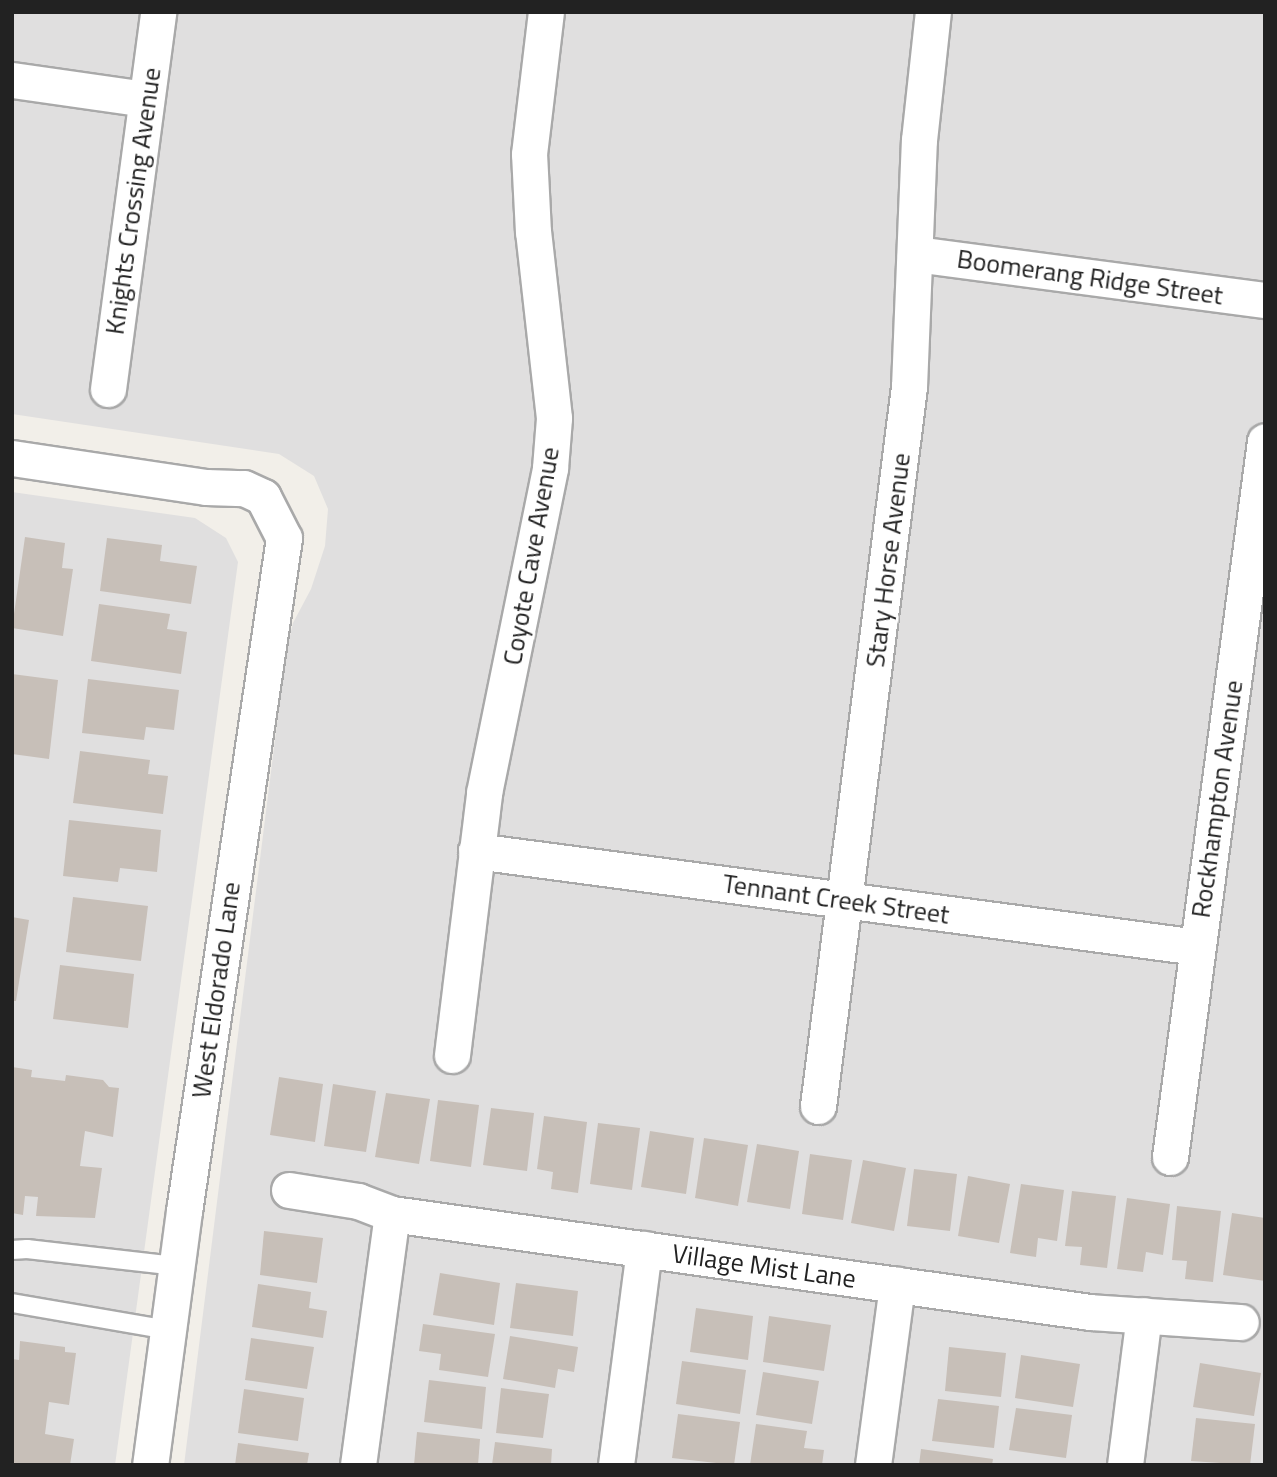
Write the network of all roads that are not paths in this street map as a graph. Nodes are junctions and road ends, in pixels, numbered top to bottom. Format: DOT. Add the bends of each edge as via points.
graph roads {
  1 [pos="158,12"];
  2 [pos="546,12"];
  3 [pos="933,12"];
  4 [pos="12,80"];
  5 [pos="146,99"];
  6 [pos="915,254"];
  7 [pos="1265,300"];
  8 [pos="108,389"];
  9 [pos="1265,441"];
  10 [pos="12,458"];
  11 [pos="476,851"];
  12 [pos="845,900"];
  13 [pos="1197,947"];
  14 [pos="452,1055"];
  15 [pos="818,1106"];
  16 [pos="1170,1157"];
  17 [pos="289,1190"];
  18 [pos="391,1214"];
  19 [pos="644,1249"];
  20 [pos="12,1250"];
  21 [pos="177,1266"];
  22 [pos="897,1285"];
  23 [pos="12,1303"];
  24 [pos="1144,1315"];
  25 [pos="1241,1322"];
  26 [pos="168,1330"];
  27 [pos="150,1465"];
  28 [pos="358,1465"];
  29 [pos="616,1465"];
  30 [pos="873,1465"];
  31 [pos="1125,1465"];
  1 -- 5 [label="street, Knights Crossing Avenue"];
  2 -- 11 [label="street, Coyote Cave Avenue" via="530,154 533,232 554,418 550,468"];
  3 -- 6 [label="street, Stary Horse Avenue" via="920,128"];
  4 -- 5 [label="street"];
  5 -- 8 [label="street, Knights Crossing Avenue"];
  6 -- 7 [label="street, Boomerang Ridge Street"];
  6 -- 12 [label="street, Stary Horse Avenue" via="909,387"];
  9 -- 13 [label="street, Rockhampton Avenue"];
  10 -- 21 [label="street, West Eldorado Lane" via="206,487 244,488 263,497 284,538"];
  11 -- 12 [label="street, Tennant Creek Street"];
  11 -- 14 [label="street, Coyote Cave Avenue"];
  12 -- 13 [label="street, Tennant Creek Street"];
  12 -- 15 [label="street, Stary Horse Avenue"];
  13 -- 16 [label="street, Rockhampton Avenue"];
  17 -- 18 [label="street, Village Mist Lane" via="358,1200"];
  18 -- 19 [label="street, Village Mist Lane"];
  18 -- 28 [label="street"];
  19 -- 22 [label="street, Village Mist Lane"];
  19 -- 29 [label="street"];
  20 -- 21 [label="lane"];
  21 -- 26 [label="street, West Eldorado Lane"];
  22 -- 24 [label="street, Village Mist Lane" via="1090,1312"];
  22 -- 30 [label="street"];
  23 -- 26 [label="lane"];
  24 -- 25 [label="street, Village Mist Lane"];
  24 -- 31 [label="street"];
  26 -- 27 [label="street, West Eldorado Lane"];
}
